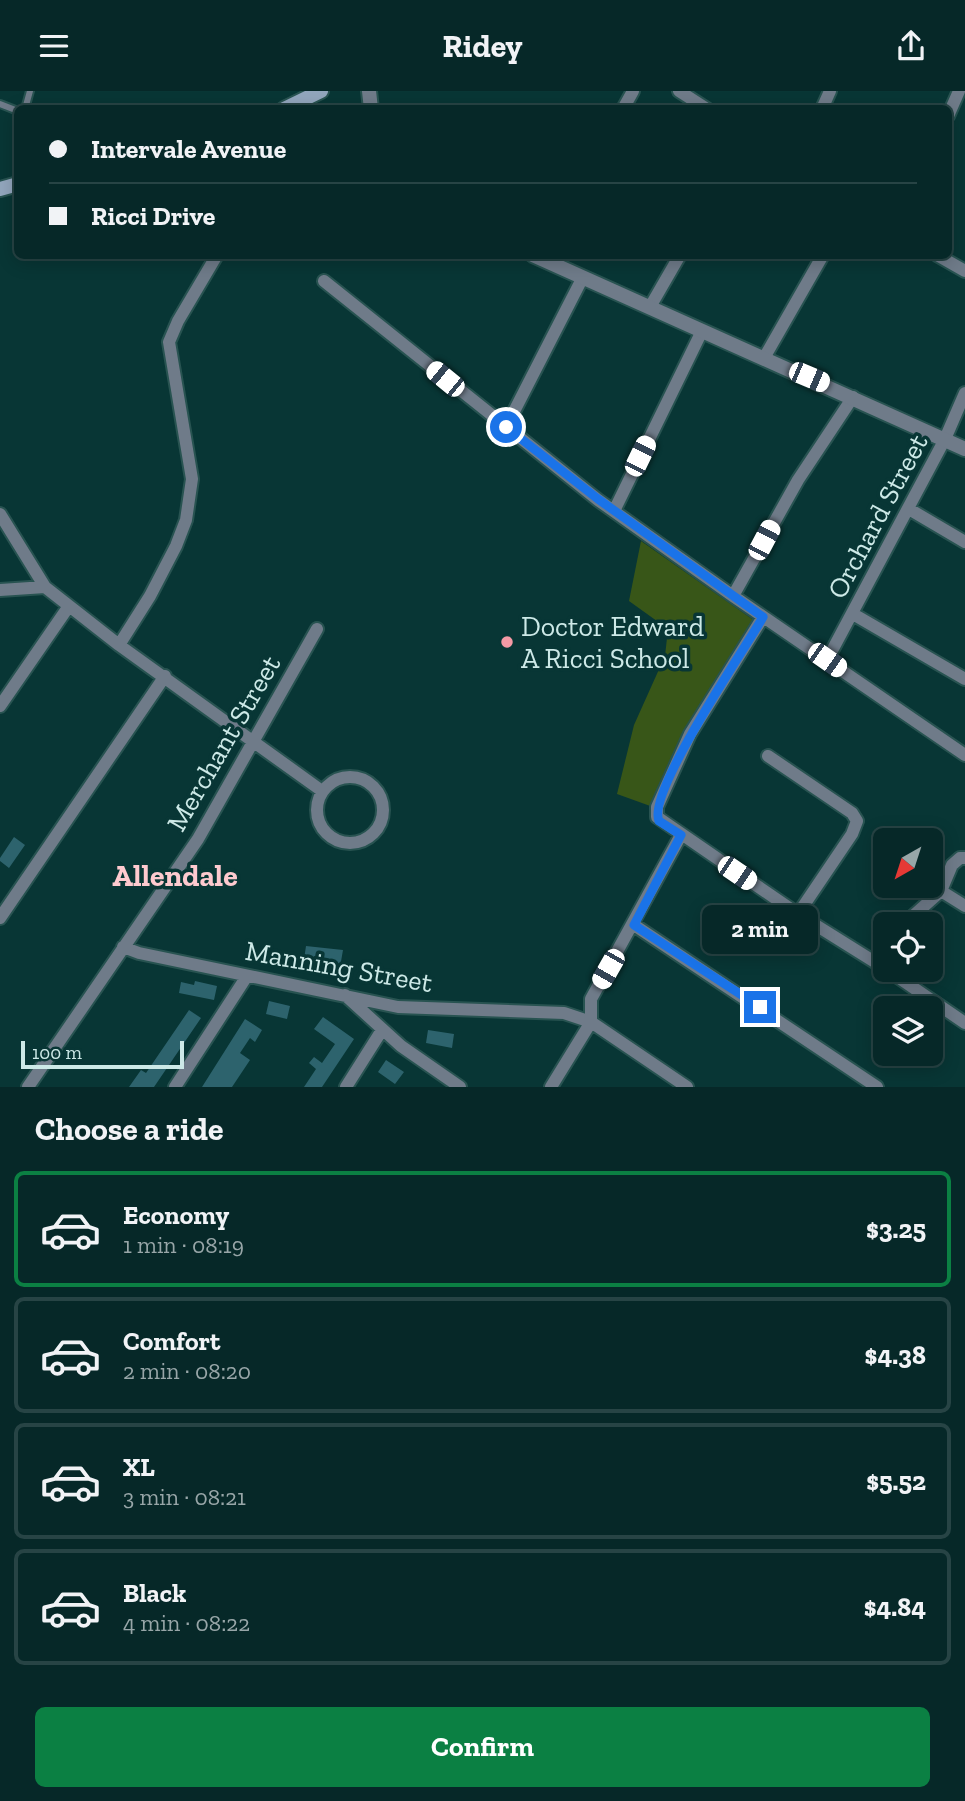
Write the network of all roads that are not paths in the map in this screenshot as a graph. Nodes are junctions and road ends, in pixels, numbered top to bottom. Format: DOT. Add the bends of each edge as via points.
graph roads {
  1 [pos="679,91"];
  2 [pos="319,92"];
  3 [pos="292,105"];
  4 [pos="701,105"];
  5 [pos="215,259"];
  6 [pos="542,259"];
  7 [pos="678,259"];
  8 [pos="821,259"];
  9 [pos="944,259"];
  10 [pos="965,271"];
  11 [pos="583,278"];
  12 [pos="324,281"];
  13 [pos="650,307"];
  14 [pos="702,331"];
  15 [pos="764,358"];
  16 [pos="965,393"];
  17 [pos="853,397"];
  18 [pos="506,427"];
  19 [pos="945,439"];
  20 [pos="965,449"];
  21 [pos="909,509"];
  22 [pos="614,511"];
  23 [pos="0,514"];
  24 [pos="965,542"];
  25 [pos="45,587"];
  26 [pos="0,590"];
  27 [pos="733,596"];
  28 [pos="69,607"];
  29 [pos="853,614"];
  30 [pos="763,617"];
  31 [pos="317,629"];
  32 [pos="120,645"];
  33 [pos="827,660"];
  34 [pos="165,676"];
  35 [pos="965,679"];
  36 [pos="0,706"];
  37 [pos="255,740"];
  38 [pos="965,755"];
  39 [pos="768,756"];
  40 [pos="322,791"];
  41 [pos="681,835"];
  42 [pos="965,858"];
  43 [pos="943,886"];
  44 [pos="943,892"];
  45 [pos="933,898"];
  46 [pos="965,906"];
  47 [pos="917,912"];
  48 [pos="798,914"];
  49 [pos="0,918"];
  50 [pos="634,925"];
  51 [pos="123,947"];
  52 [pos="873,962"];
  53 [pos="247,975"];
  54 [pos="904,982"];
  55 [pos="345,995"];
  56 [pos="590,1022"];
  57 [pos="965,1023"];
  58 [pos="382,1030"];
  59 [pos="28,1087"];
  60 [pos="175,1087"];
  61 [pos="346,1087"];
  62 [pos="460,1087"];
  63 [pos="551,1087"];
  64 [pos="687,1087"];
  65 [pos="877,1087"];
  1 -- 4 [label="street"];
  2 -- 3 [label="main road"];
  5 -- 32 [label="street" via="169,342 192,479 186,520 176,547"];
  6 -- 11 [label="street"];
  7 -- 13 [label="street"];
  8 -- 15 [label="street"];
  9 -- 10 [label="street"];
  11 -- 13 [label="street"];
  11 -- 18 [label="street"];
  12 -- 18 [label="street"];
  13 -- 14 [label="street"];
  14 -- 15 [label="street"];
  14 -- 22 [label="street"];
  15 -- 17 [label="street"];
  16 -- 19 [label="street, Orchard Street"];
  17 -- 19 [label="street"];
  17 -- 27 [label="street" via="798,480"];
  18 -- 22 [label="street"];
  19 -- 20 [label="street"];
  19 -- 21 [label="street, Orchard Street"];
  21 -- 24 [label="street"];
  21 -- 29 [label="street, Orchard Street"];
  22 -- 27 [label="street"];
  23 -- 25 [label="street"];
  25 -- 26 [label="street"];
  25 -- 28 [label="street"];
  27 -- 30 [label="street"];
  28 -- 32 [label="street"];
  28 -- 36 [label="street"];
  29 -- 33 [label="street, Orchard Street"];
  29 -- 35 [label="street"];
  30 -- 33 [label="street"];
  30 -- 41 [label="street" via="690,734 657,807 659,821"];
  31 -- 37 [label="street, Merchant Street"];
  32 -- 34 [label="street"];
  33 -- 38 [label="street"];
  34 -- 37 [label="street"];
  34 -- 49 [label="street"];
  37 -- 40 [label="street"];
  37 -- 51 [label="street, Merchant Street" via="198,839"];
  39 -- 48 [label="street" via="852,813 857,821"];
  40 -- 40 [label="street" via="344,777 369,783 383,805 377,830 355,843 330,838 317,816"];
  41 -- 48 [label="street"];
  41 -- 50 [label="street"];
  42 -- 43 [label="street" via="952,865"];
  44 -- 46 [label="street"];
  45 -- 47 [label="street"];
  48 -- 52 [label="street"];
  50 -- 56 [label="street" via="591,999"];
  50 -- 65 [label="street"];
  51 -- 53 [label="street, Manning Street"];
  51 -- 59 [label="street, Merchant Street"];
  53 -- 55 [label="street, Manning Street"];
  53 -- 60 [label="street"];
  54 -- 57 [label="street"];
  55 -- 56 [label="street, Manning Street" via="398,1007 564,1013"];
  55 -- 58 [label="street"];
  56 -- 63 [label="street"];
  56 -- 64 [label="street, Manning Street"];
  58 -- 61 [label="street"];
  58 -- 62 [label="street"];
}
